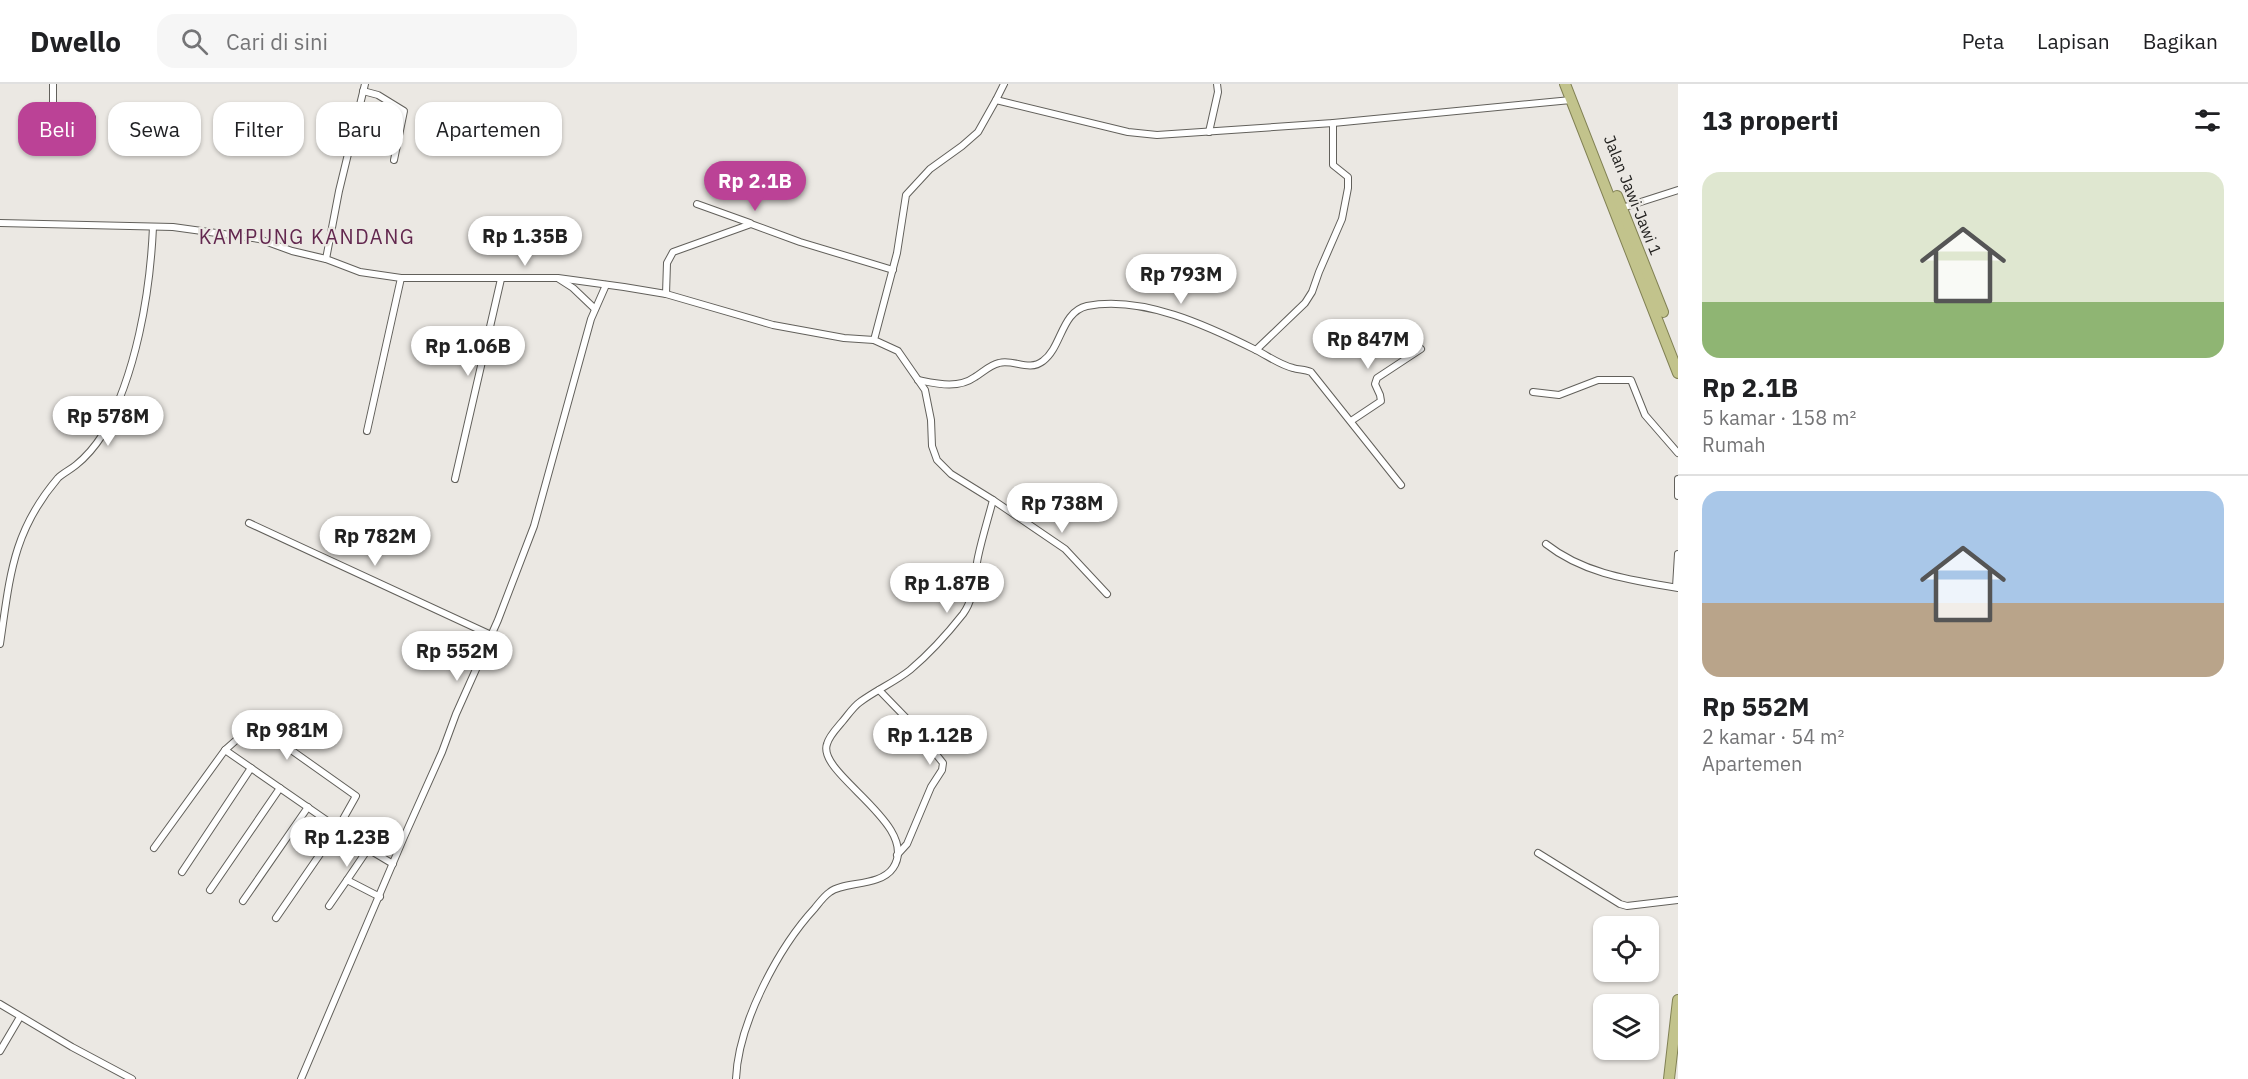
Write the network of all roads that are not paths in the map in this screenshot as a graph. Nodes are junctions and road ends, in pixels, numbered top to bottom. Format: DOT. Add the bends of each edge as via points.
graph roads {
  1 [pos="53,84"];
  2 [pos="1004,84"];
  3 [pos="1217,84"];
  4 [pos="1565,84"];
  5 [pos="1573,84"];
  6 [pos="364,87"];
  7 [pos="996,100"];
  8 [pos="1571,100"];
  9 [pos="53,102"];
  10 [pos="1334,123"];
  11 [pos="1209,132"];
  12 [pos="394,159"];
  13 [pos="1678,190"];
  14 [pos="698,204"];
  15 [pos="1622,208"];
  16 [pos="0,223"];
  17 [pos="751,224"];
  18 [pos="153,227"];
  19 [pos="1630,239"];
  20 [pos="326,259"];
  21 [pos="893,270"];
  22 [pos="401,278"];
  23 [pos="558,278"];
  24 [pos="501,279"];
  25 [pos="606,285"];
  26 [pos="666,294"];
  27 [pos="595,309"];
  28 [pos="874,340"];
  29 [pos="1260,345"];
  30 [pos="1421,349"];
  31 [pos="1678,352"];
  32 [pos="1678,373"];
  33 [pos="918,380"];
  34 [pos="1533,392"];
  35 [pos="1351,421"];
  36 [pos="367,431"];
  37 [pos="1678,453"];
  38 [pos="455,479"];
  39 [pos="1678,479"];
  40 [pos="1401,485"];
  41 [pos="1678,496"];
  42 [pos="993,500"];
  43 [pos="249,523"];
  44 [pos="1546,544"];
  45 [pos="1678,554"];
  46 [pos="1677,587"];
  47 [pos="1107,594"];
  48 [pos="1,635"];
  49 [pos="491,635"];
  50 [pos="0,644"];
  51 [pos="879,690"];
  52 [pos="225,750"];
  53 [pos="251,768"];
  54 [pos="280,788"];
  55 [pos="308,807"];
  56 [pos="338,828"];
  57 [pos="154,848"];
  58 [pos="368,849"];
  59 [pos="1538,853"];
  60 [pos="897,855"];
  61 [pos="393,864"];
  62 [pos="182,872"];
  63 [pos="347,880"];
  64 [pos="210,890"];
  65 [pos="380,897"];
  66 [pos="1678,900"];
  67 [pos="243,901"];
  68 [pos="329,906"];
  69 [pos="276,918"];
  70 [pos="1678,1000"];
  71 [pos="0,1005"];
  72 [pos="20,1017"];
  73 [pos="0,1051"];
  74 [pos="132,1079"];
  75 [pos="302,1079"];
  76 [pos="736,1079"];
  77 [pos="1669,1079"];
  1 -- 9 [label="street"];
  2 -- 7 [label="street"];
  3 -- 11 [label="street"];
  4 -- 8 [label="highway"];
  5 -- 15 [label="highway, Jalan Jawi-Jawi 1"];
  6 -- 12 [label="street" via="404,111"];
  6 -- 20 [label="street"];
  7 -- 11 [label="street" via="1135,133"];
  7 -- 21 [label="street" via="978,132 930,169 906,195"];
  8 -- 10 [label="street"];
  8 -- 19 [label="highway"];
  10 -- 11 [label="street"];
  10 -- 29 [label="street" via="1333,165 1345,173 1349,182 1342,219 1309,298"];
  13 -- 15 [label="street"];
  14 -- 17 [label="street"];
  15 -- 19 [label="highway, Jalan Jawi-Jawi 1"];
  16 -- 18 [label="street"];
  17 -- 21 [label="street"];
  17 -- 26 [label="street" via="673,252 667,263"];
  18 -- 20 [label="street" via="259,239"];
  18 -- 48 [label="street" via="147,295 116,405 102,436 87,455 60,476 27,523 11,569"];
  19 -- 31 [label="highway, Jalan Jawi-Jawi 1"];
  19 -- 32 [label="highway"];
  20 -- 22 [label="street" via="360,272"];
  21 -- 28 [label="street"];
  22 -- 24 [label="street"];
  22 -- 36 [label="street"];
  23 -- 24 [label="street"];
  23 -- 25 [label="street"];
  23 -- 27 [label="street"];
  24 -- 38 [label="street"];
  25 -- 26 [label="street"];
  25 -- 27 [label="street"];
  26 -- 28 [label="street" via="773,325"];
  27 -- 49 [label="street" via="534,526"];
  28 -- 33 [label="street" via="898,351"];
  29 -- 33 [label="street" via="1170,314 1108,304 1088,306 1073,312 1048,356 1036,365 999,363 958,384"];
  29 -- 35 [label="street" via="1293,369 1311,372"];
  30 -- 35 [label="street" via="1375,380 1381,401"];
  33 -- 42 [label="street" via="925,390 937,460 951,474"];
  34 -- 37 [label="street" via="1559,395 1592,381 1631,380 1645,415"];
  35 -- 40 [label="street"];
  39 -- 41 [label="street"];
  42 -- 47 [label="street" via="1065,549"];
  42 -- 51 [label="street" via="973,592 964,612 910,669"];
  43 -- 49 [label="street"];
  44 -- 46 [label="street" via="1585,568"];
  45 -- 46 [label="street"];
  48 -- 50 [label="street"];
  49 -- 61 [label="street"];
  51 -- 60 [label="street" via="943,763 907,844"];
  51 -- 60 [label="street" via="858,703 837,728 826,745 827,756 885,822"];
  52 -- 53 [label="street"];
  52 -- 56 [label="street" via="251,727 260,728 355,795"];
  52 -- 57 [label="street"];
  53 -- 54 [label="street"];
  53 -- 62 [label="street"];
  54 -- 55 [label="street"];
  54 -- 64 [label="street"];
  55 -- 56 [label="street"];
  55 -- 67 [label="street"];
  56 -- 58 [label="street"];
  56 -- 69 [label="street"];
  58 -- 61 [label="street"];
  58 -- 63 [label="street"];
  59 -- 66 [label="street" via="1620,904"];
  60 -- 76 [label="street" via="893,868 886,874 830,891 787,943 755,1006 743,1039"];
  61 -- 65 [label="street"];
  63 -- 65 [label="street"];
  63 -- 68 [label="street"];
  65 -- 75 [label="street"];
  70 -- 77 [label="highway"];
  71 -- 72 [label="street"];
  72 -- 73 [label="street"];
  72 -- 74 [label="street"];
}
